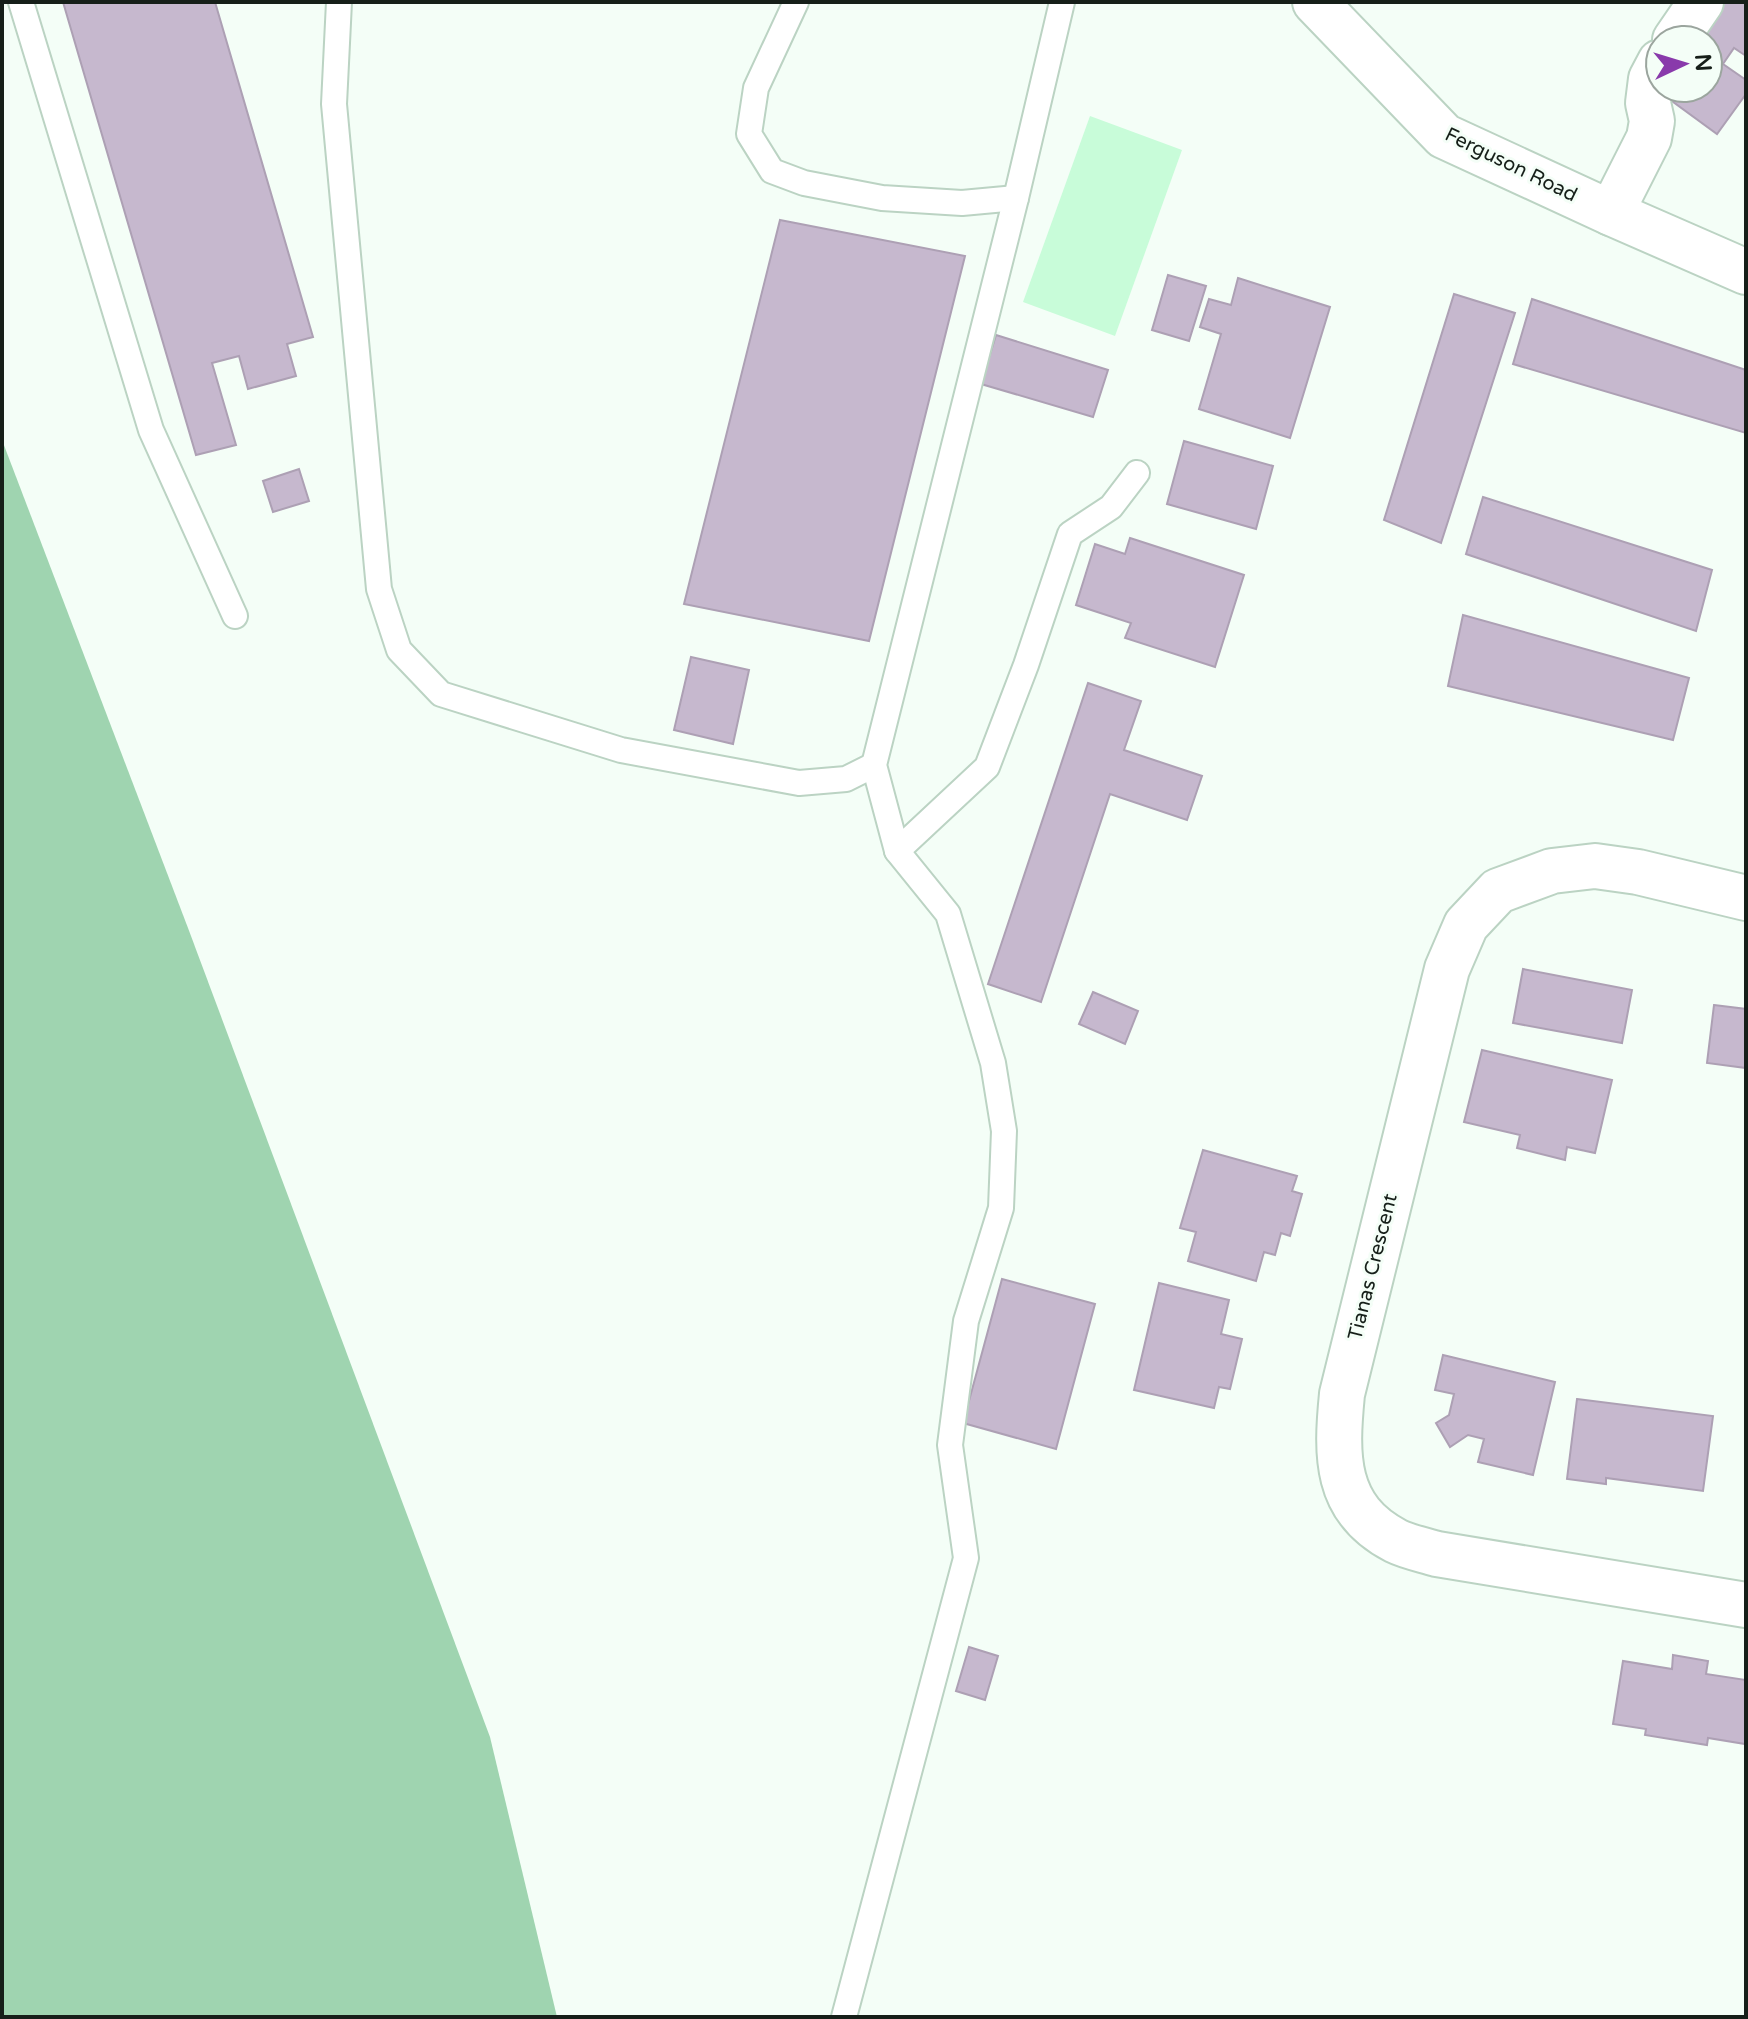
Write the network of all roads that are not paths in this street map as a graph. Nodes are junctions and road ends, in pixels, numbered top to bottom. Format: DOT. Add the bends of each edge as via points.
graph roads {
  1 [pos="21,2"];
  2 [pos="339,2"];
  3 [pos="796,2"];
  4 [pos="1062,2"];
  5 [pos="1315,2"];
  6 [pos="1701,2"];
  7 [pos="1686,24"];
  8 [pos="1648,104"];
  9 [pos="1016,198"];
  10 [pos="1611,213"];
  11 [pos="1746,272"];
  12 [pos="1137,473"];
  13 [pos="235,616"];
  14 [pos="874,765"];
  15 [pos="897,851"];
  16 [pos="1746,898"];
  17 [pos="1746,1605"];
  18 [pos="844,2017"];
  1 -- 13 [label="lane" via="151,430"];
  2 -- 14 [label="lane" via="334,104 379,589 399,650 441,694 621,750 799,783 846,779"];
  3 -- 9 [label="lane" via="756,88 749,134 772,171 804,183 882,198 962,203"];
  4 -- 9 [label="lane"];
  5 -- 10 [label="street, Ferguson Road" via="1444,136"];
  6 -- 7 [label="street"];
  8 -- 10 [label="street" via="1649,138"];
  9 -- 14 [label="lane"];
  10 -- 11 [label="street, Ferguson Road"];
  12 -- 15 [label="lane" via="1111,507 1070,534 987,767"];
  14 -- 15 [label="lane"];
  15 -- 18 [label="lane" via="948,914 993,1063 1004,1131 1001,1208 966,1321 950,1445 966,1558"];
  16 -- 17 [label="street, Tianas Crescent" via="1595,866 1552,871 1498,891 1466,925 1435,1015 1342,1394 1338,1442 1344,1485 1364,1519 1396,1542 1437,1554"];
}
